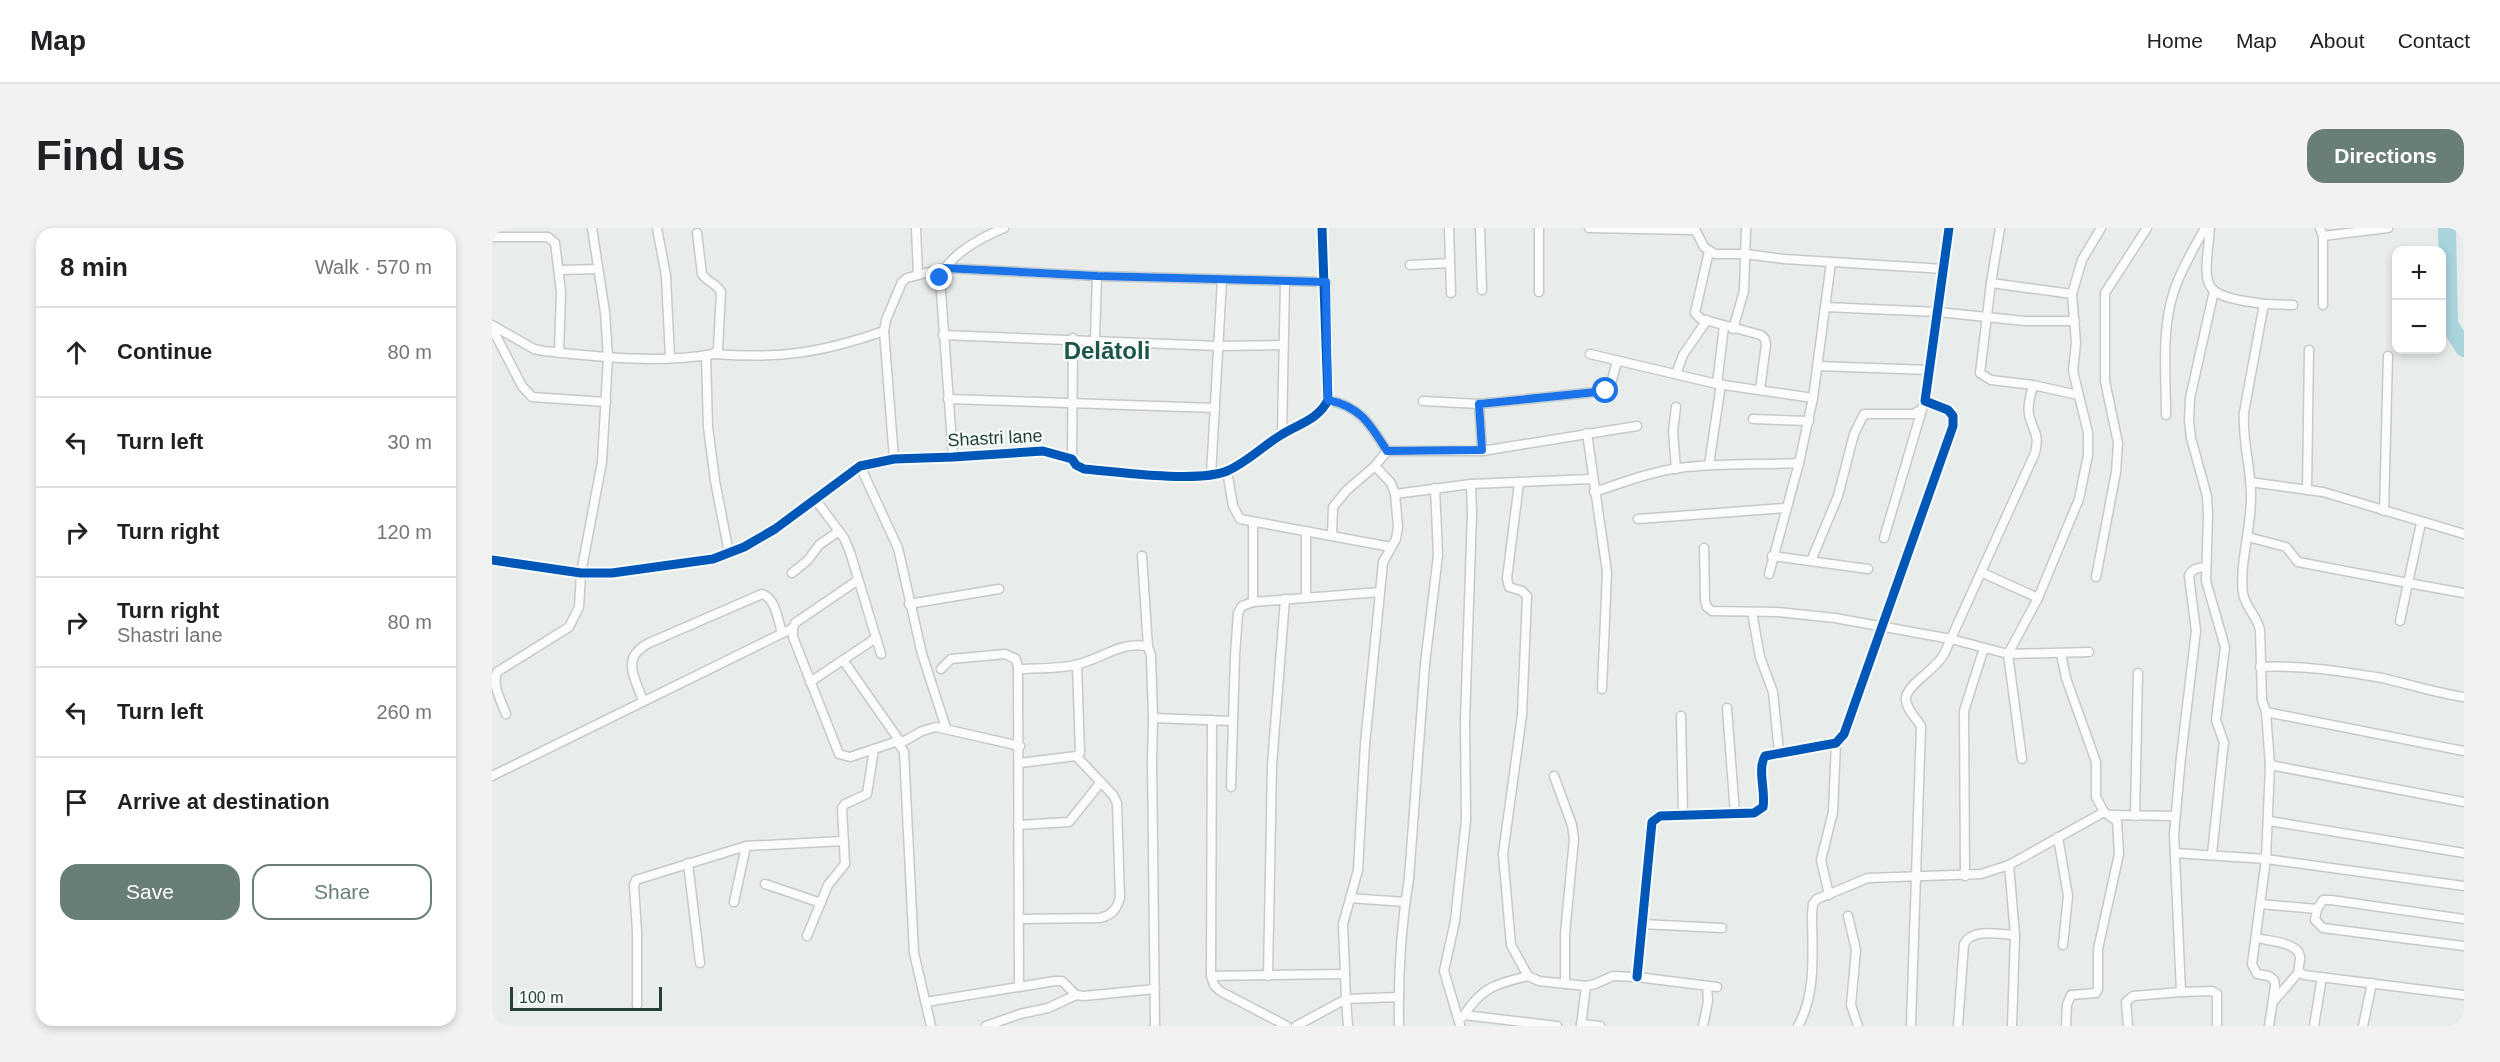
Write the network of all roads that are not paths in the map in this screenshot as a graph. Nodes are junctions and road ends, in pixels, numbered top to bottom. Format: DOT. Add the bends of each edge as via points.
graph roads {
  1 [pos="592,228"];
  2 [pos="657,228"];
  3 [pos="916,228"];
  4 [pos="1004,228"];
  5 [pos="1322,228"];
  6 [pos="1449,228"];
  7 [pos="1480,228"];
  8 [pos="1539,228"];
  9 [pos="1588,228"];
  10 [pos="1746,228"];
  11 [pos="1949,228"];
  12 [pos="2000,228"];
  13 [pos="2101,228"];
  14 [pos="2147,228"];
  15 [pos="2205,228"];
  16 [pos="2210,228"];
  17 [pos="2388,228"];
  18 [pos="1626,229"];
  19 [pos="1637,229"];
  20 [pos="2322,232"];
  21 [pos="697,233"];
  22 [pos="492,237"];
  23 [pos="1709,251"];
  24 [pos="1745,254"];
  25 [pos="1832,262"];
  26 [pos="1450,263"];
  27 [pos="1410,265"];
  28 [pos="944,268"];
  29 [pos="598,269"];
  30 [pos="1944,269"];
  31 [pos="560,270"];
  32 [pos="918,275"];
  33 [pos="1097,276"];
  34 [pos="1222,280"];
  35 [pos="1285,281"];
  36 [pos="1326,282"];
  37 [pos="1991,283"];
  38 [pos="1482,290"];
  39 [pos="2214,291"];
  40 [pos="1539,292"];
  41 [pos="1451,293"];
  42 [pos="2072,294"];
  43 [pos="2264,304"];
  44 [pos="2293,305"];
  45 [pos="2323,305"];
  46 [pos="1825,307"];
  47 [pos="1938,312"];
  48 [pos="1987,317"];
  49 [pos="1707,320"];
  50 [pos="2075,321"];
  51 [pos="492,327"];
  52 [pos="1729,327"];
  53 [pos="884,331"];
  54 [pos="943,335"];
  55 [pos="1073,338"];
  56 [pos="1095,339"];
  57 [pos="1283,345"];
  58 [pos="1218,346"];
  59 [pos="2309,350"];
  60 [pos="559,353"];
  61 [pos="710,354"];
  62 [pos="1590,354"];
  63 [pos="2388,356"];
  64 [pos="608,357"];
  65 [pos="670,358"];
  66 [pos="1617,361"];
  67 [pos="1817,366"];
  68 [pos="1929,370"];
  69 [pos="1676,374"];
  70 [pos="1719,384"];
  71 [pos="2033,385"];
  72 [pos="1760,389"];
  73 [pos="2078,395"];
  74 [pos="948,399"];
  75 [pos="1813,399"];
  76 [pos="1328,400"];
  77 [pos="1423,401"];
  78 [pos="606,402"];
  79 [pos="1479,404"];
  80 [pos="1073,405"];
  81 [pos="1924,405"];
  82 [pos="1676,407"];
  83 [pos="1215,408"];
  84 [pos="2166,416"];
  85 [pos="1753,418"];
  86 [pos="1809,421"];
  87 [pos="1637,426"];
  88 [pos="1587,433"];
  89 [pos="1282,434"];
  90 [pos="1482,450"];
  91 [pos="1387,451"];
  92 [pos="953,457"];
  93 [pos="894,459"];
  94 [pos="1071,459"];
  95 [pos="1800,463"];
  96 [pos="1709,465"];
  97 [pos="860,466"];
  98 [pos="1375,466"];
  99 [pos="1676,469"];
  100 [pos="1227,471"];
  101 [pos="1212,475"];
  102 [pos="1592,479"];
  103 [pos="2250,482"];
  104 [pos="1519,483"];
  105 [pos="1471,484"];
  106 [pos="1435,488"];
  107 [pos="2307,490"];
  108 [pos="1594,492"];
  109 [pos="1395,494"];
  110 [pos="815,499"];
  111 [pos="1785,508"];
  112 [pos="2384,511"];
  113 [pos="1638,519"];
  114 [pos="1253,522"];
  115 [pos="2421,523"];
  116 [pos="838,531"];
  117 [pos="1306,531"];
  118 [pos="2464,534"];
  119 [pos="1332,536"];
  120 [pos="2248,537"];
  121 [pos="1884,538"];
  122 [pos="1391,548"];
  123 [pos="1704,548"];
  124 [pos="729,553"];
  125 [pos="1142,556"];
  126 [pos="1772,556"];
  127 [pos="492,560"];
  128 [pos="1811,561"];
  129 [pos="2206,567"];
  130 [pos="1868,569"];
  131 [pos="581,573"];
  132 [pos="792,573"];
  133 [pos="1983,573"];
  134 [pos="1769,574"];
  135 [pos="2096,577"];
  136 [pos="858,580"];
  137 [pos="2408,583"];
  138 [pos="999,589"];
  139 [pos="1380,592"];
  140 [pos="2464,592"];
  141 [pos="1306,597"];
  142 [pos="2038,598"];
  143 [pos="1285,599"];
  144 [pos="1253,602"];
  145 [pos="909,604"];
  146 [pos="1752,612"];
  147 [pos="2400,621"];
  148 [pos="1880,627"];
  149 [pos="793,628"];
  150 [pos="782,633"];
  151 [pos="876,638"];
  152 [pos="1951,639"];
  153 [pos="1148,647"];
  154 [pos="1984,648"];
  155 [pos="2089,652"];
  156 [pos="881,654"];
  157 [pos="2008,654"];
  158 [pos="2061,654"];
  159 [pos="843,660"];
  160 [pos="1077,665"];
  161 [pos="2260,667"];
  162 [pos="941,669"];
  163 [pos="1018,669"];
  164 [pos="2138,673"];
  165 [pos="810,682"];
  166 [pos="1602,689"];
  167 [pos="2464,697"];
  168 [pos="643,701"];
  169 [pos="1726,708"];
  170 [pos="2266,712"];
  171 [pos="506,714"];
  172 [pos="1681,716"];
  173 [pos="1153,718"];
  174 [pos="1212,720"];
  175 [pos="1231,721"];
  176 [pos="946,728"];
  177 [pos="1836,743"];
  178 [pos="899,744"];
  179 [pos="1020,746"];
  180 [pos="874,749"];
  181 [pos="2464,751"];
  182 [pos="1779,752"];
  183 [pos="1076,756"];
  184 [pos="2022,759"];
  185 [pos="1020,763"];
  186 [pos="2270,765"];
  187 [pos="492,776"];
  188 [pos="1554,776"];
  189 [pos="1101,782"];
  190 [pos="1231,787"];
  191 [pos="2464,802"];
  192 [pos="2107,813"];
  193 [pos="1735,814"];
  194 [pos="1683,815"];
  195 [pos="2135,816"];
  196 [pos="2175,816"];
  197 [pos="2269,822"];
  198 [pos="1018,825"];
  199 [pos="2058,837"];
  200 [pos="844,841"];
  201 [pos="747,846"];
  202 [pos="2175,853"];
  203 [pos="2464,853"];
  204 [pos="2212,854"];
  205 [pos="2266,859"];
  206 [pos="688,863"];
  207 [pos="2009,865"];
  208 [pos="1965,876"];
  209 [pos="1915,877"];
  210 [pos="765,884"];
  211 [pos="2464,886"];
  212 [pos="1829,895"];
  213 [pos="1350,898"];
  214 [pos="734,902"];
  215 [pos="1405,902"];
  216 [pos="821,903"];
  217 [pos="2261,904"];
  218 [pos="2317,909"];
  219 [pos="1848,916"];
  220 [pos="1019,919"];
  221 [pos="2464,919"];
  222 [pos="1642,924"];
  223 [pos="1722,928"];
  224 [pos="2015,935"];
  225 [pos="807,936"];
  226 [pos="2257,938"];
  227 [pos="2063,945"];
  228 [pos="2464,946"];
  229 [pos="699,963"];
  230 [pos="2299,972"];
  231 [pos="1345,974"];
  232 [pos="1211,976"];
  233 [pos="1268,976"];
  234 [pos="1528,976"];
  235 [pos="1636,977"];
  236 [pos="2322,977"];
  237 [pos="2372,983"];
  238 [pos="1565,984"];
  239 [pos="1586,986"];
  240 [pos="1019,987"];
  241 [pos="1155,989"];
  242 [pos="2181,992"];
  243 [pos="1076,995"];
  244 [pos="2464,995"];
  245 [pos="1399,997"];
  246 [pos="1346,999"];
  247 [pos="926,1002"];
  248 [pos="2273,1002"];
  249 [pos="637,1005"];
  250 [pos="1464,1015"];
  251 [pos="1460,1025"];
  252 [pos="1581,1025"];
  253 [pos="932,1026"];
  254 [pos="986,1026"];
  255 [pos="1155,1026"];
  256 [pos="1287,1026"];
  257 [pos="1296,1026"];
  258 [pos="1348,1026"];
  259 [pos="1399,1026"];
  260 [pos="1557,1026"];
  261 [pos="1600,1026"];
  262 [pos="1703,1026"];
  263 [pos="1798,1026"];
  264 [pos="1858,1026"];
  265 [pos="1911,1026"];
  266 [pos="1958,1026"];
  267 [pos="2012,1026"];
  268 [pos="2066,1026"];
  269 [pos="2128,1026"];
  270 [pos="2217,1026"];
  271 [pos="2269,1026"];
  272 [pos="2314,1026"];
  273 [pos="2363,1026"];
  1 -- 29 [label="street"];
  2 -- 65 [label="street" via="666,276"];
  3 -- 32 [label="street"];
  4 -- 28 [label="street" via="966,249"];
  5 -- 36 [label="street"];
  6 -- 26 [label="street"];
  7 -- 38 [label="street"];
  8 -- 40 [label="street"];
  9 -- 18 [label="street"];
  10 -- 24 [label="street"];
  11 -- 30 [label="street"];
  12 -- 37 [label="street"];
  13 -- 42 [label="street" via="2082,260"];
  14 -- 135 [label="street" via="2105,293 2105,381 2118,443"];
  15 -- 84 [label="street" via="2182,270 2169,307"];
  16 -- 39 [label="street" via="2206,273"];
  17 -- 20 [label="street"];
  18 -- 19 [label="street"];
  19 -- 23 [label="street" via="1696,231"];
  20 -- 45 [label="street"];
  21 -- 61 [label="street" via="702,274 721,292 718,349"];
  22 -- 31 [label="street" via="548,237 555,243"];
  23 -- 24 [label="street"];
  23 -- 49 [label="street" via="1695,309 1697,316"];
  24 -- 25 [label="street"];
  24 -- 52 [label="street" via="1744,291"];
  25 -- 30 [label="street"];
  25 -- 46 [label="street"];
  26 -- 27 [label="street"];
  26 -- 41 [label="street"];
  28 -- 32 [label="street"];
  28 -- 33 [label="street"];
  28 -- 54 [label="street" via="940,278"];
  29 -- 31 [label="street"];
  29 -- 64 [label="street"];
  30 -- 47 [label="street"];
  31 -- 60 [label="street"];
  32 -- 53 [label="street" via="902,282"];
  33 -- 34 [label="street"];
  33 -- 56 [label="street"];
  34 -- 35 [label="street"];
  34 -- 58 [label="street"];
  35 -- 36 [label="street"];
  35 -- 57 [label="street"];
  36 -- 76 [label="street"];
  37 -- 42 [label="street"];
  37 -- 48 [label="street"];
  39 -- 43 [label="street" via="2233,300"];
  39 -- 129 [label="street" via="2189,409 2191,438 2207,496"];
  42 -- 50 [label="street"];
  43 -- 44 [label="street"];
  43 -- 103 [label="street" via="2244,412"];
  46 -- 47 [label="street"];
  46 -- 67 [label="street"];
  47 -- 48 [label="street"];
  47 -- 68 [label="street"];
  48 -- 50 [label="street"];
  48 -- 71 [label="street" via="1980,373 1991,380"];
  49 -- 52 [label="street"];
  49 -- 69 [label="street" via="1683,354"];
  50 -- 73 [label="street" via="2073,371"];
  51 -- 60 [label="street" via="534,349"];
  51 -- 78 [label="street" via="522,386 532,397"];
  52 -- 70 [label="street"];
  52 -- 72 [label="street" via="1765,339"];
  53 -- 61 [label="street" via="806,354"];
  53 -- 93 [label="street"];
  54 -- 55 [label="street"];
  54 -- 74 [label="street"];
  55 -- 56 [label="street"];
  55 -- 80 [label="street"];
  56 -- 58 [label="street"];
  57 -- 58 [label="street"];
  57 -- 89 [label="street"];
  58 -- 83 [label="street"];
  59 -- 107 [label="street"];
  60 -- 64 [label="street"];
  61 -- 65 [label="street"];
  61 -- 124 [label="street" via="708,427"];
  62 -- 66 [label="street"];
  63 -- 112 [label="street"];
  64 -- 65 [label="street"];
  64 -- 78 [label="street"];
  66 -- 69 [label="street"];
  66 -- 79 [label="street" via="1606,391"];
  67 -- 68 [label="street"];
  67 -- 75 [label="street"];
  68 -- 81 [label="street"];
  69 -- 70 [label="street"];
  70 -- 72 [label="street"];
  70 -- 96 [label="street"];
  71 -- 73 [label="street"];
  71 -- 133 [label="street" via="2029,414 2038,441"];
  72 -- 75 [label="street"];
  73 -- 142 [label="street" via="2085,411 2088,455 2079,499"];
  74 -- 80 [label="street"];
  74 -- 92 [label="street"];
  75 -- 86 [label="street"];
  76 -- 89 [label="street, Shastri lane" via="1322,412"];
  76 -- 91 [label="street" via="1342,403 1366,419"];
  77 -- 79 [label="street"];
  78 -- 131 [label="street" via="602,462"];
  79 -- 90 [label="street"];
  80 -- 83 [label="street"];
  80 -- 94 [label="street"];
  81 -- 121 [label="street"];
  81 -- 128 [label="street" via="1914,414 1864,414 1854,434 1838,496"];
  81 -- 148 [label="street" via="1948,410 1953,426"];
  82 -- 99 [label="street"];
  83 -- 101 [label="street"];
  85 -- 86 [label="street"];
  86 -- 95 [label="street"];
  87 -- 88 [label="street"];
  88 -- 90 [label="street"];
  88 -- 102 [label="street"];
  89 -- 100 [label="street, Shastri lane"];
  90 -- 91 [label="street"];
  91 -- 98 [label="street"];
  92 -- 93 [label="street, Shastri lane"];
  92 -- 94 [label="street, Shastri lane" via="1043,451"];
  93 -- 97 [label="street, Shastri lane"];
  94 -- 101 [label="street, Shastri lane" via="1084,469 1143,475"];
  95 -- 96 [label="street"];
  95 -- 111 [label="street"];
  96 -- 99 [label="street"];
  97 -- 110 [label="street, Shastri lane"];
  97 -- 145 [label="street" via="898,548"];
  98 -- 109 [label="street"];
  98 -- 119 [label="street" via="1333,507"];
  99 -- 108 [label="street"];
  100 -- 101 [label="street, Shastri lane"];
  100 -- 114 [label="street" via="1238,516"];
  102 -- 104 [label="street"];
  102 -- 108 [label="street"];
  103 -- 107 [label="street"];
  103 -- 120 [label="street"];
  104 -- 105 [label="street"];
  104 -- 234 [label="street" via="1508,578 1509,587 1527,596 1528,625 1522,715 1503,854 1511,945"];
  105 -- 106 [label="street"];
  105 -- 251 [label="street" via="1466,820 1455,921 1444,971"];
  106 -- 109 [label="street"];
  106 -- 215 [label="street" via="1438,555"];
  107 -- 112 [label="street"];
  108 -- 166 [label="street" via="1607,572"];
  109 -- 122 [label="street" via="1398,527"];
  110 -- 116 [label="street"];
  110 -- 124 [label="street, Shastri lane" via="775,529"];
  111 -- 113 [label="street"];
  111 -- 126 [label="street"];
  112 -- 115 [label="street"];
  114 -- 117 [label="street"];
  114 -- 144 [label="street"];
  115 -- 118 [label="street"];
  115 -- 137 [label="street"];
  116 -- 132 [label="street"];
  116 -- 136 [label="street" via="850,552"];
  117 -- 119 [label="street"];
  117 -- 141 [label="street"];
  119 -- 122 [label="street"];
  120 -- 137 [label="street" via="2286,547 2298,562"];
  120 -- 161 [label="street" via="2243,594 2258,621"];
  122 -- 139 [label="street" via="1383,562"];
  123 -- 146 [label="street" via="1707,607 1712,611"];
  124 -- 131 [label="street, Shastri lane" via="713,559 622,572"];
  125 -- 153 [label="street"];
  126 -- 128 [label="street"];
  126 -- 134 [label="street"];
  127 -- 131 [label="street, Shastri lane"];
  128 -- 130 [label="street"];
  129 -- 196 [label="street" via="2191,571 2189,576 2196,631"];
  129 -- 204 [label="street" via="2208,595 2225,647 2216,720 2224,743"];
  131 -- 171 [label="street" via="579,607 569,627 497,672 496,687"];
  133 -- 142 [label="street"];
  133 -- 152 [label="street"];
  136 -- 149 [label="street" via="800,619"];
  136 -- 151 [label="street"];
  137 -- 140 [label="street"];
  137 -- 147 [label="street"];
  138 -- 145 [label="street"];
  139 -- 141 [label="street"];
  139 -- 213 [label="street" via="1358,870"];
  141 -- 143 [label="street"];
  142 -- 157 [label="street"];
  143 -- 144 [label="street"];
  143 -- 233 [label="street" via="1272,765"];
  144 -- 175 [label="street" via="1242,606 1238,613"];
  145 -- 176 [label="street"];
  146 -- 148 [label="street"];
  146 -- 182 [label="street" via="1760,657 1773,692"];
  148 -- 152 [label="street"];
  148 -- 177 [label="street" via="1857,701 1844,734"];
  149 -- 150 [label="street"];
  149 -- 165 [label="street"];
  150 -- 168 [label="street"];
  150 -- 168 [label="street" via="772,601 762,594 649,643 633,654 631,661"];
  151 -- 156 [label="street"];
  151 -- 159 [label="street"];
  152 -- 154 [label="street"];
  152 -- 209 [label="street" via="1940,663 1910,689 1906,698 1921,726"];
  153 -- 160 [label="street" via="1130,646"];
  153 -- 173 [label="street" via="1153,674"];
  154 -- 157 [label="street"];
  154 -- 208 [label="street" via="1964,711"];
  155 -- 158 [label="street"];
  157 -- 158 [label="street"];
  157 -- 184 [label="street"];
  158 -- 192 [label="street" via="2096,762 2096,797"];
  159 -- 165 [label="street"];
  159 -- 178 [label="street"];
  160 -- 163 [label="street"];
  160 -- 183 [label="street" via="1081,747"];
  161 -- 167 [label="street" via="2317,668"];
  161 -- 170 [label="street"];
  162 -- 163 [label="street" via="951,659 1005,654 1016,659"];
  163 -- 179 [label="street"];
  164 -- 195 [label="street"];
  165 -- 180 [label="street" via="839,754 850,757"];
  168 -- 187 [label="street"];
  169 -- 193 [label="street"];
  170 -- 181 [label="street"];
  170 -- 186 [label="street"];
  172 -- 194 [label="street"];
  173 -- 174 [label="street"];
  173 -- 241 [label="street"];
  174 -- 175 [label="street"];
  174 -- 232 [label="street"];
  175 -- 190 [label="street"];
  176 -- 178 [label="street" via="921,731"];
  176 -- 179 [label="street"];
  177 -- 182 [label="street"];
  177 -- 212 [label="street" via="1833,812 1821,860"];
  178 -- 180 [label="street"];
  178 -- 247 [label="street" via="904,752 914,952"];
  179 -- 185 [label="street"];
  180 -- 200 [label="street" via="867,794 842,808"];
  182 -- 193 [label="street" via="1765,756 1762,761 1763,807 1754,813"];
  183 -- 185 [label="street"];
  183 -- 189 [label="street"];
  185 -- 198 [label="street"];
  186 -- 191 [label="street"];
  186 -- 197 [label="street"];
  188 -- 238 [label="street" via="1575,839 1565,934"];
  189 -- 198 [label="street" via="1069,822"];
  189 -- 220 [label="street" via="1117,802 1117,907 1112,914 1100,918"];
  192 -- 195 [label="street"];
  192 -- 199 [label="street"];
  192 -- 268 [label="street" via="2117,821 2119,854 2098,949 2098,989 2096,993 2071,995"];
  193 -- 194 [label="street"];
  194 -- 222 [label="street" via="1660,816 1652,822"];
  195 -- 196 [label="street"];
  196 -- 202 [label="street"];
  197 -- 203 [label="street"];
  197 -- 205 [label="street"];
  198 -- 220 [label="street"];
  199 -- 207 [label="street"];
  199 -- 227 [label="street" via="2068,896"];
  200 -- 201 [label="street"];
  200 -- 216 [label="street" via="845,864 832,878"];
  201 -- 206 [label="street"];
  201 -- 214 [label="street"];
  202 -- 204 [label="street"];
  202 -- 242 [label="street"];
  204 -- 205 [label="street"];
  205 -- 211 [label="street"];
  205 -- 217 [label="street"];
  206 -- 229 [label="street"];
  206 -- 249 [label="street" via="642,877 634,885"];
  207 -- 208 [label="street"];
  207 -- 224 [label="street"];
  208 -- 209 [label="street"];
  209 -- 212 [label="street" via="1868,878"];
  209 -- 265 [label="street"];
  210 -- 216 [label="street"];
  212 -- 263 [label="street" via="1813,904 1811,987"];
  213 -- 215 [label="street"];
  213 -- 231 [label="street" via="1343,924"];
  215 -- 245 [label="street"];
  216 -- 225 [label="street"];
  217 -- 218 [label="street"];
  217 -- 226 [label="street"];
  218 -- 221 [label="street" via="2323,900 2331,900"];
  218 -- 228 [label="street" via="2315,920 2323,928"];
  219 -- 264 [label="street" via="1856,950 1851,1005"];
  220 -- 240 [label="street"];
  222 -- 223 [label="street"];
  222 -- 235 [label="street"];
  224 -- 266 [label="street" via="1975,934 1967,939"];
  224 -- 267 [label="street"];
  226 -- 230 [label="street" via="2298,950"];
  226 -- 248 [label="street" via="2253,970 2274,980"];
  230 -- 236 [label="street"];
  230 -- 248 [label="street"];
  231 -- 233 [label="street"];
  231 -- 246 [label="street"];
  232 -- 233 [label="street"];
  232 -- 256 [label="street" via="1220,991"];
  234 -- 238 [label="street"];
  234 -- 250 [label="street" via="1484,990"];
  235 -- 239 [label="street" via="1612,976"];
  235 -- 262 [label="street" via="1712,987"];
  236 -- 237 [label="street"];
  236 -- 272 [label="street"];
  237 -- 244 [label="street"];
  237 -- 273 [label="street"];
  238 -- 239 [label="street"];
  239 -- 252 [label="street"];
  240 -- 243 [label="street" via="1062,981"];
  240 -- 247 [label="street"];
  241 -- 243 [label="street"];
  241 -- 255 [label="street"];
  242 -- 269 [label="street" via="2133,996 2126,1002"];
  242 -- 270 [label="street" via="2217,994"];
  243 -- 254 [label="street" via="1048,1008"];
  245 -- 246 [label="street"];
  245 -- 259 [label="street"];
  246 -- 257 [label="street"];
  246 -- 258 [label="street"];
  247 -- 253 [label="street"];
  248 -- 271 [label="street"];
  250 -- 251 [label="street"];
  250 -- 260 [label="street"];
  252 -- 261 [label="street"];
}
